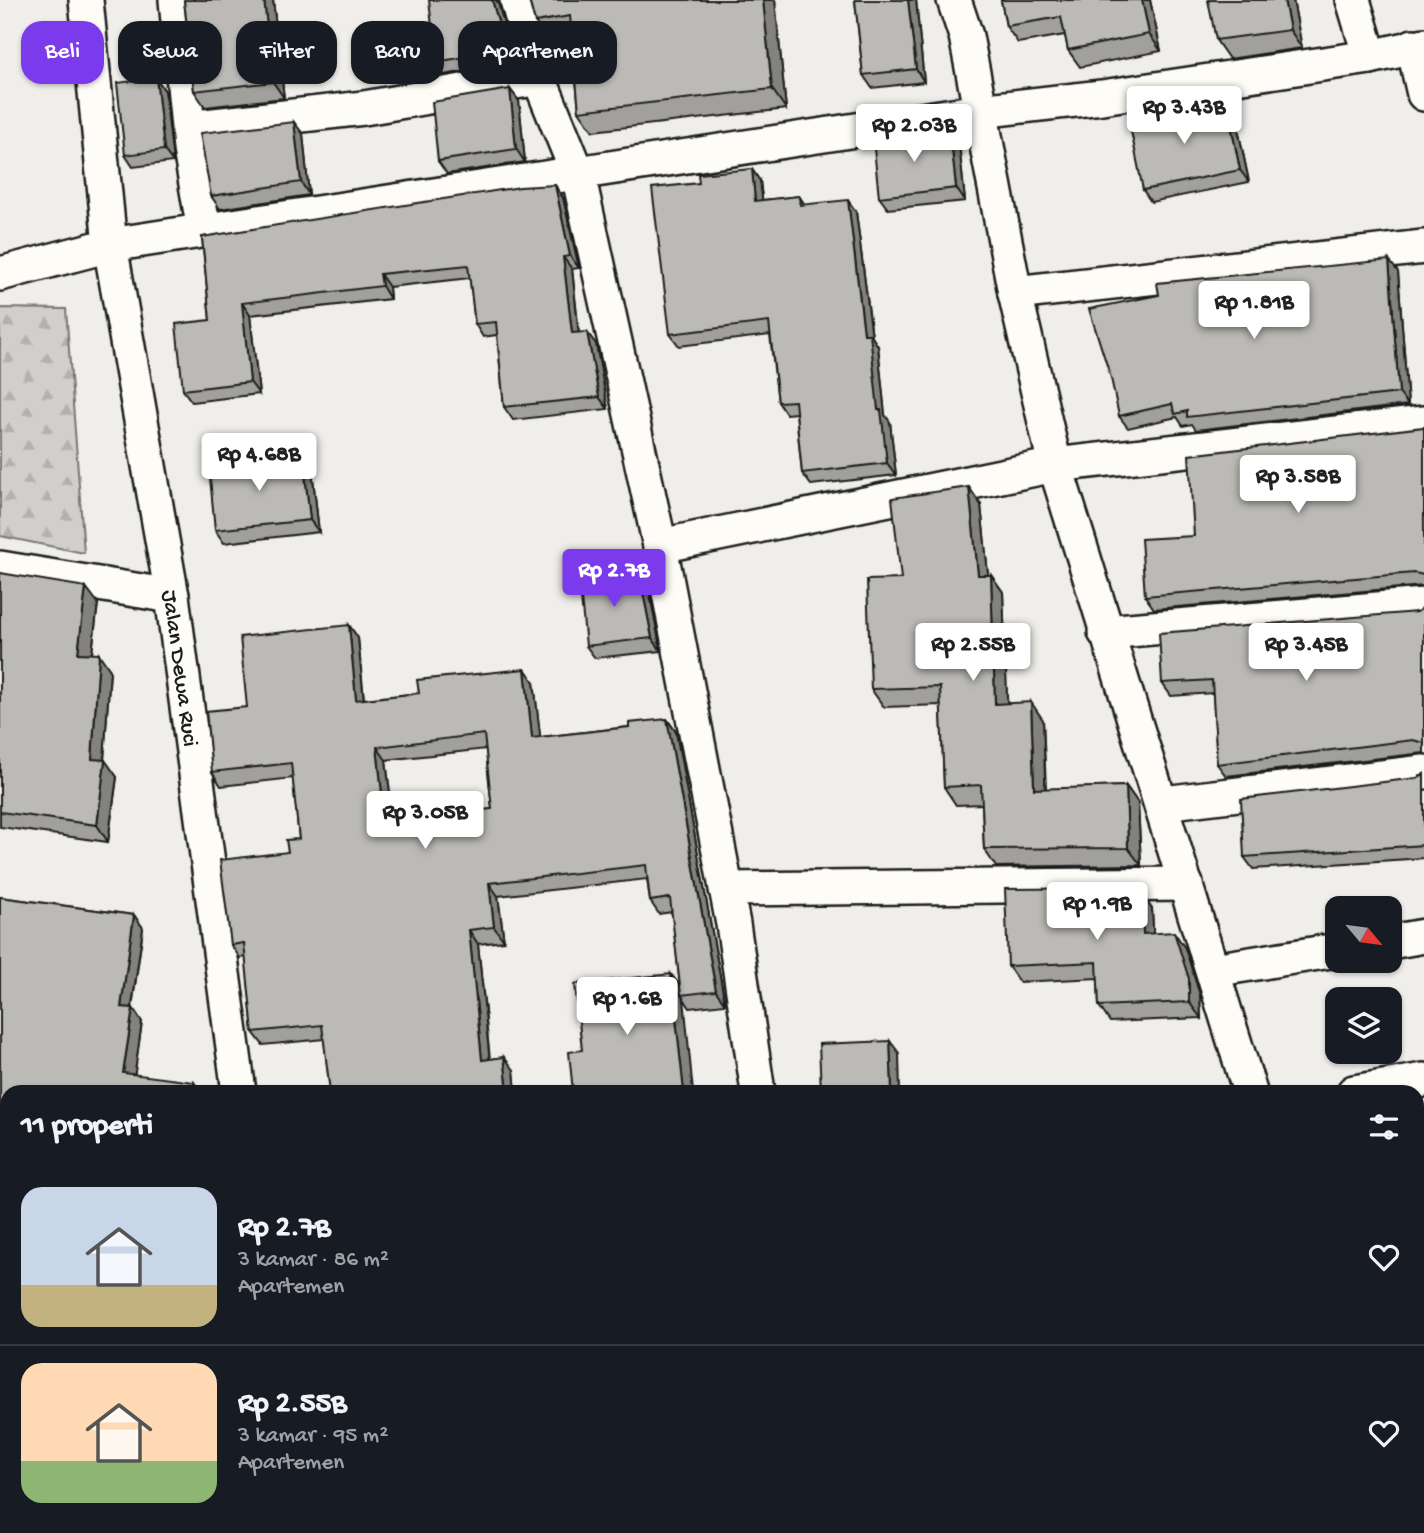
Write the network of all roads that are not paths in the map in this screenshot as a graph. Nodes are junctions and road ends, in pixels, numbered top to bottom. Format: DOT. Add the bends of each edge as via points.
graph roads {
  1 [pos="86,0"];
  2 [pos="176,0"];
  3 [pos="517,0"];
  4 [pos="954,0"];
  5 [pos="1353,0"];
  6 [pos="523,21"];
  7 [pos="1419,45"];
  8 [pos="1370,57"];
  9 [pos="504,84"];
  10 [pos="541,84"];
  11 [pos="1424,94"];
  12 [pos="979,111"];
  13 [pos="190,131"];
  14 [pos="578,174"];
  15 [pos="204,231"];
  16 [pos="110,245"];
  17 [pos="1424,247"];
  18 [pos="0,274"];
  19 [pos="1015,293"];
  20 [pos="1424,423"];
  21 [pos="1055,465"];
  22 [pos="660,546"];
  23 [pos="0,568"];
  24 [pos="172,596"];
  25 [pos="1424,605"];
  26 [pos="1105,632"];
  27 [pos="1424,772"];
  28 [pos="1163,803"];
  29 [pos="1186,884"];
  30 [pos="726,889"];
  31 [pos="1424,936"];
  32 [pos="1402,940"];
  33 [pos="1325,952"];
  34 [pos="1213,970"];
  35 [pos="1424,1080"];
  36 [pos="238,1085"];
  37 [pos="757,1085"];
  38 [pos="1248,1085"];
  39 [pos="1395,1085"];
  1 -- 16 [label="street, Jalan Dewa Ruci"];
  2 -- 13 [label="street"];
  3 -- 6 [label="street"];
  4 -- 12 [label="street" via="966,36"];
  5 -- 8 [label="street"];
  7 -- 8 [label="street"];
  7 -- 11 [label="street"];
  8 -- 12 [label="street"];
  9 -- 13 [label="street"];
  10 -- 14 [label="street"];
  12 -- 14 [label="street"];
  12 -- 19 [label="street"];
  13 -- 15 [label="street"];
  14 -- 15 [label="street"];
  14 -- 22 [label="street"];
  15 -- 16 [label="street"];
  16 -- 18 [label="street"];
  16 -- 24 [label="street, Jalan Dewa Ruci"];
  17 -- 19 [label="street"];
  19 -- 21 [label="street"];
  20 -- 21 [label="street"];
  21 -- 22 [label="street"];
  21 -- 26 [label="street"];
  22 -- 30 [label="street"];
  23 -- 24 [label="street"];
  24 -- 36 [label="street, Jalan Dewa Ruci"];
  25 -- 26 [label="street"];
  26 -- 28 [label="street"];
  27 -- 28 [label="street"];
  28 -- 29 [label="street"];
  29 -- 30 [label="street"];
  29 -- 34 [label="street"];
  30 -- 37 [label="street"];
  31 -- 32 [label="street"];
  33 -- 34 [label="street"];
  34 -- 38 [label="street"];
  35 -- 39 [label="street"];
}
